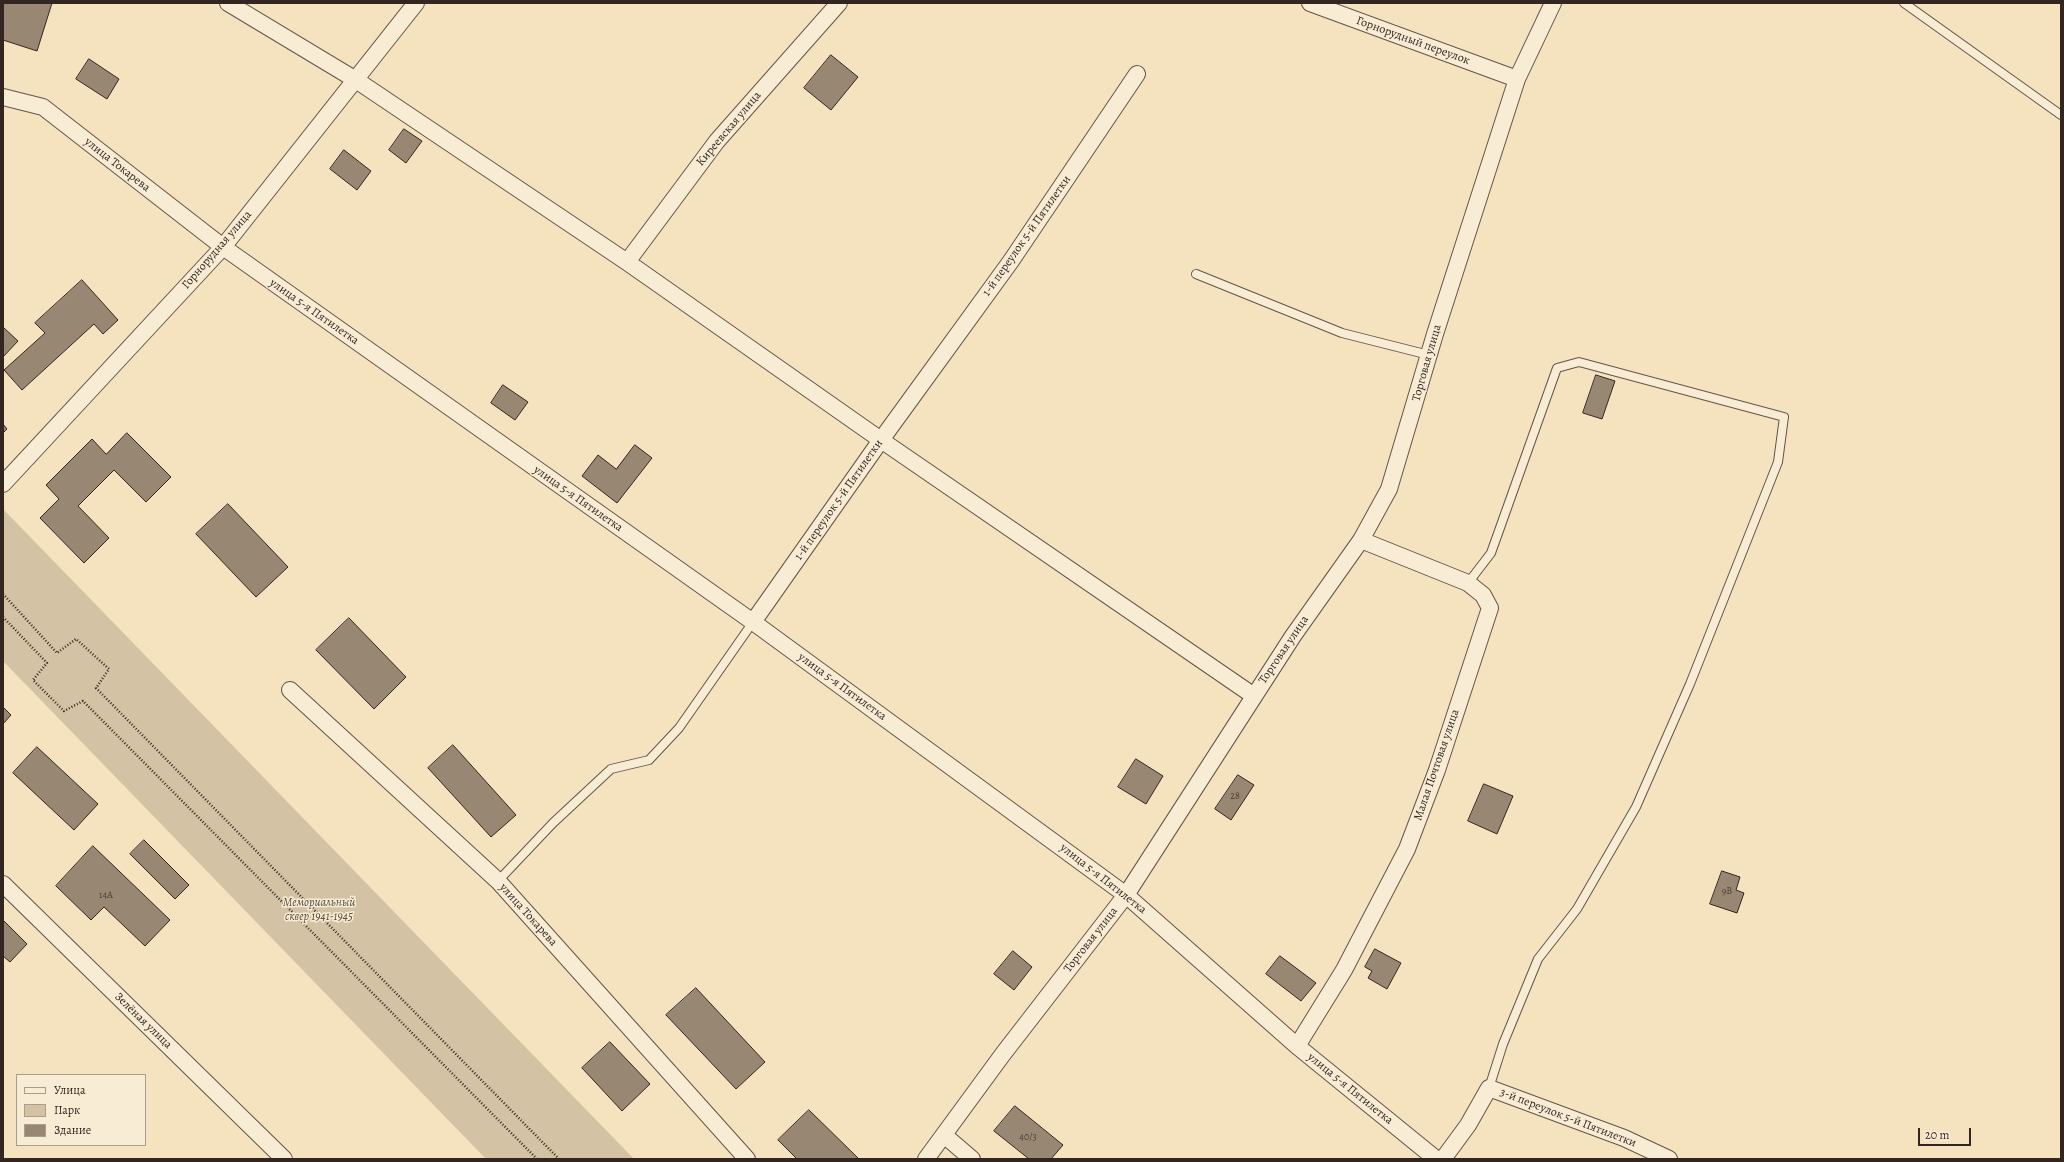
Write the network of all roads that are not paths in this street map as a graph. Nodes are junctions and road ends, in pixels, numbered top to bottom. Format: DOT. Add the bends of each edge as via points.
graph roads {
  1 [pos="228,3"];
  2 [pos="416,3"];
  3 [pos="839,3"];
  4 [pos="1310,3"];
  5 [pos="1553,3"];
  6 [pos="1904,3"];
  7 [pos="1137,74"];
  8 [pos="1517,79"];
  9 [pos="356,80"];
  10 [pos="3,98"];
  11 [pos="2061,115"];
  12 [pos="223,247"];
  13 [pos="627,262"];
  14 [pos="1196,274"];
  15 [pos="1429,355"];
  16 [pos="880,440"];
  17 [pos="3,484"];
  18 [pos="1361,540"];
  19 [pos="1468,583"];
  20 [pos="753,622"];
  21 [pos="290,690"];
  22 [pos="1254,696"];
  23 [pos="498,881"];
  24 [pos="3,884"];
  25 [pos="1126,894"];
  26 [pos="1297,1046"];
  27 [pos="1489,1088"];
  28 [pos="944,1135"];
  29 [pos="284,1159"];
  30 [pos="747,1159"];
  31 [pos="926,1159"];
  32 [pos="972,1159"];
  33 [pos="1436,1159"];
  34 [pos="1443,1159"];
  35 [pos="1669,1159"];
  1 -- 9 [label="street"];
  2 -- 9 [label="street, Горнорудная улица"];
  3 -- 13 [label="street, Киреевская улица" via="717,141"];
  4 -- 8 [label="street, Горнорудный переулок"];
  5 -- 8 [label="street, Торговая улица"];
  6 -- 11 [label="lane"];
  7 -- 16 [label="street, 1-й переулок 5-й Пятилетки" via="1011,261"];
  8 -- 15 [label="street, Торговая улица"];
  9 -- 12 [label="street, Горнорудная улица"];
  9 -- 13 [label="street"];
  10 -- 12 [label="street, улица Токарева" via="43,107"];
  12 -- 17 [label="street, Горнорудная улица"];
  12 -- 20 [label="street, улица 5-я Пятилетка"];
  13 -- 16 [label="street"];
  14 -- 15 [label="lane" via="1342,333"];
  15 -- 18 [label="street, Торговая улица" via="1389,489"];
  16 -- 20 [label="street, 1-й переулок 5-й Пятилетки"];
  16 -- 22 [label="street"];
  18 -- 19 [label="street, Малая Почтовая улица"];
  18 -- 22 [label="street, Торговая улица"];
  19 -- 26 [label="street, Малая Почтовая улица" via="1483,595 1490,608 1437,770 1407,849 1344,970"];
  19 -- 27 [label="lane" via="1491,552 1557,368 1579,362 1784,417 1778,462 1690,684 1643,792 1577,909 1538,959 1503,1044"];
  20 -- 23 [label="lane, 1-й переулок 5-й Пятилетки" via="679,728 649,760 611,769 553,823"];
  20 -- 25 [label="street, улица 5-я Пятилетка"];
  21 -- 23 [label="street, улица Токарева"];
  22 -- 25 [label="street, Торговая улица"];
  23 -- 30 [label="street, улица Токарева"];
  24 -- 29 [label="street, Зелёная улица"];
  25 -- 26 [label="street, улица 5-я Пятилетка"];
  25 -- 28 [label="street, Торговая улица"];
  26 -- 33 [label="street, улица 5-я Пятилетка"];
  27 -- 34 [label="street" via="1468,1125"];
  27 -- 35 [label="street, 3-й переулок 5-й Пятилетки" via="1624,1138"];
  28 -- 31 [label="street, Торговая улица"];
  28 -- 32 [label="street"];
}
